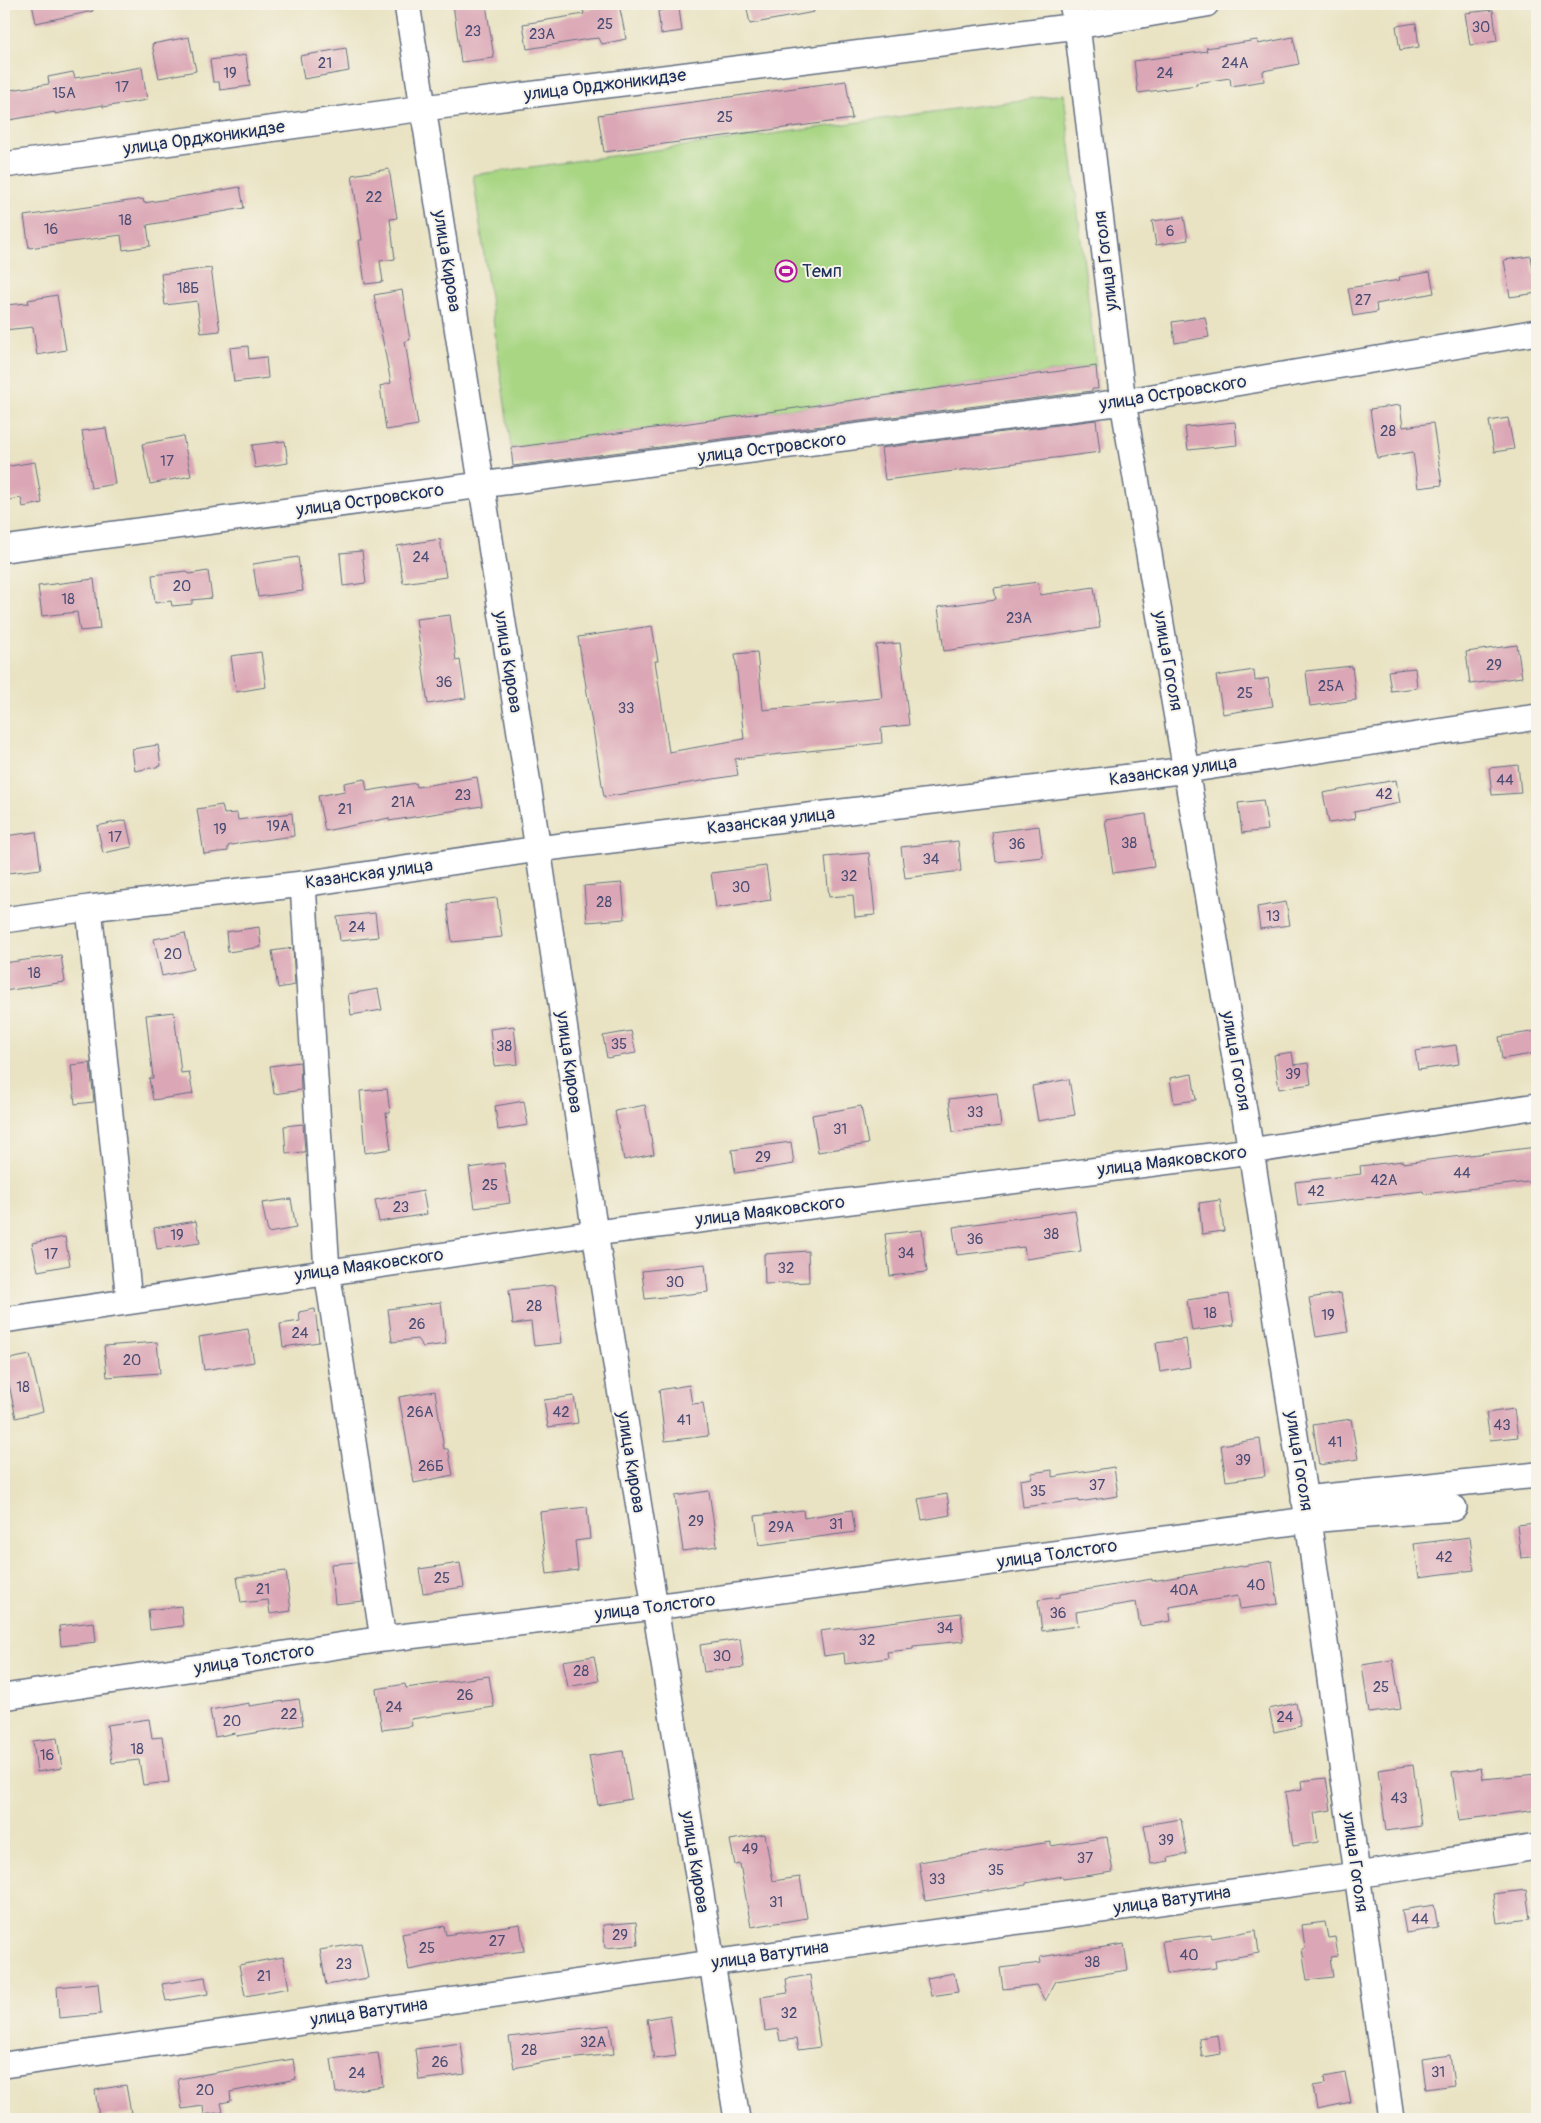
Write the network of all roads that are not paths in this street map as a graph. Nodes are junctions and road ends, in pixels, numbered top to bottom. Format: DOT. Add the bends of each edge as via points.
graph roads {
  1 [pos="407,4"];
  2 [pos="1206,4"];
  3 [pos="1075,15"];
  4 [pos="424,108"];
  5 [pos="4,165"];
  6 [pos="1537,332"];
  7 [pos="1123,402"];
  8 [pos="481,485"];
  9 [pos="4,549"];
  10 [pos="1537,717"];
  11 [pos="1187,770"];
  12 [pos="538,850"];
  13 [pos="303,884"];
  14 [pos="89,908"];
  15 [pos="4,920"];
  16 [pos="1537,1106"];
  17 [pos="1251,1151"];
  18 [pos="595,1233"];
  19 [pos="326,1271"];
  20 [pos="129,1301"];
  21 [pos="4,1320"];
  22 [pos="1537,1474"];
  23 [pos="1454,1508"];
  24 [pos="1306,1510"];
  25 [pos="654,1607"];
  26 [pos="383,1640"];
  27 [pos="4,1697"];
  28 [pos="1537,1847"];
  29 [pos="1357,1875"];
  30 [pos="711,1963"];
  31 [pos="4,2065"];
  32 [pos="737,2119"];
  33 [pos="1391,2119"];
  1 -- 4 [label="street, улица Кирова"];
  2 -- 3 [label="street, улица Орджоникидзе"];
  3 -- 4 [label="street, улица Орджоникидзе"];
  3 -- 7 [label="street, улица Гоголя"];
  4 -- 5 [label="street, улица Орджоникидзе"];
  4 -- 8 [label="street, улица Кирова"];
  6 -- 7 [label="street, улица Островского"];
  7 -- 8 [label="street, улица Островского"];
  7 -- 11 [label="street, улица Гоголя"];
  8 -- 9 [label="street, улица Островского"];
  8 -- 12 [label="street, улица Кирова"];
  10 -- 11 [label="street, Казанская улица"];
  11 -- 12 [label="street, Казанская улица"];
  11 -- 17 [label="street, улица Гоголя"];
  12 -- 13 [label="street, Казанская улица"];
  12 -- 18 [label="street, улица Кирова"];
  13 -- 14 [label="street, Казанская улица"];
  13 -- 19 [label="street"];
  14 -- 15 [label="street, Казанская улица"];
  14 -- 20 [label="street"];
  16 -- 17 [label="street, улица Маяковского"];
  17 -- 18 [label="street, улица Маяковского"];
  17 -- 24 [label="street, улица Гоголя"];
  18 -- 19 [label="street, улица Маяковского"];
  18 -- 25 [label="street, улица Кирова"];
  19 -- 20 [label="street, улица Маяковского"];
  19 -- 26 [label="street"];
  20 -- 21 [label="street, улица Маяковского"];
  22 -- 24 [label="street, улица Толстого"];
  23 -- 24 [label="street"];
  24 -- 25 [label="street, улица Толстого"];
  24 -- 29 [label="street, улица Гоголя"];
  25 -- 26 [label="street, улица Толстого"];
  25 -- 30 [label="street, улица Кирова"];
  26 -- 27 [label="street, улица Толстого"];
  28 -- 29 [label="street, улица Ватутина"];
  29 -- 30 [label="street, улица Ватутина"];
  29 -- 33 [label="street, улица Гоголя"];
  30 -- 31 [label="street, улица Ватутина"];
  30 -- 32 [label="street, улица Кирова"];
}
